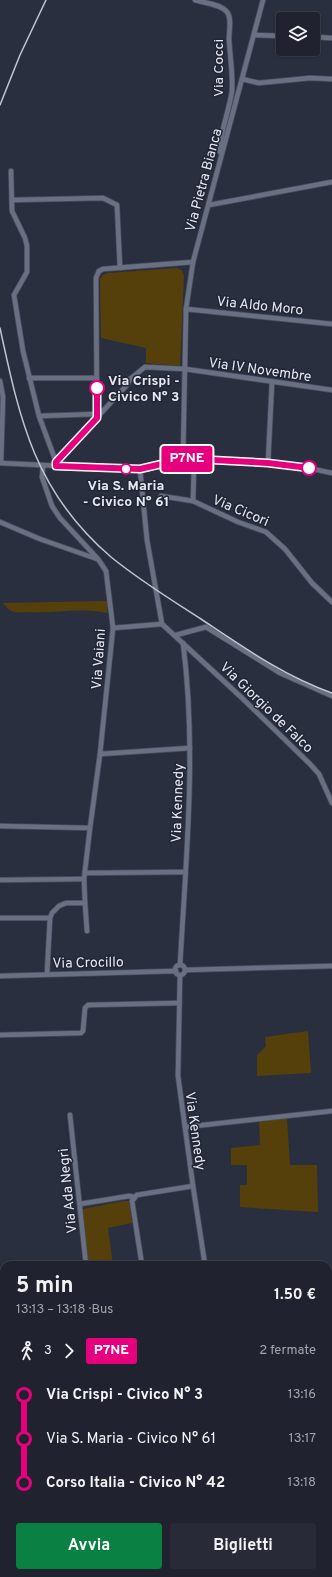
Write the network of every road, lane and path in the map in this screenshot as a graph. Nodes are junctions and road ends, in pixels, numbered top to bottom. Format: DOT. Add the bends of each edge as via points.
graph roads {
  1 [pos="195,0"];
  2 [pos="263,0"];
  3 [pos="254,35"];
  4 [pos="276,36"];
  5 [pos="320,38"];
  6 [pos="332,38"];
  7 [pos="242,79"];
  8 [pos="332,79"];
  9 [pos="220,158"];
  10 [pos="12,171"];
  11 [pos="332,182"];
  12 [pos="12,200"];
  13 [pos="209,205"];
  14 [pos="193,262"];
  15 [pos="120,268"];
  16 [pos="186,309"];
  17 [pos="332,324"];
  18 [pos="185,369"];
  19 [pos="29,378"];
  20 [pos="97,378"];
  21 [pos="0,381"];
  22 [pos="272,382"];
  23 [pos="332,390"];
  24 [pos="39,416"];
  25 [pos="97,416"];
  26 [pos="183,459"];
  27 [pos="1,463"];
  28 [pos="268,463"];
  29 [pos="56,464"];
  30 [pos="43,465"];
  31 [pos="194,466"];
  32 [pos="140,469"];
  33 [pos="332,473"];
  34 [pos="161,496"];
  35 [pos="193,501"];
  36 [pos="0,522"];
  37 [pos="98,560"];
  38 [pos="332,602"];
  39 [pos="162,624"];
  40 [pos="113,628"];
  41 [pos="176,635"];
  42 [pos="183,643"];
  43 [pos="332,696"];
  44 [pos="190,748"];
  45 [pos="100,754"];
  46 [pos="332,803"];
  47 [pos="0,826"];
  48 [pos="90,828"];
  49 [pos="185,872"];
  50 [pos="85,873"];
  51 [pos="84,879"];
  52 [pos="0,880"];
  53 [pos="85,903"];
  54 [pos="0,918"];
  55 [pos="50,918"];
  56 [pos="87,931"];
  57 [pos="180,965"];
  58 [pos="332,966"];
  59 [pos="185,970"];
  60 [pos="176,971"];
  61 [pos="47,974"];
  62 [pos="180,975"];
  63 [pos="0,976"];
  64 [pos="179,1004"];
  65 [pos="0,1035"];
  66 [pos="332,1111"];
  67 [pos="70,1115"];
  68 [pos="185,1127"];
  69 [pos="192,1186"];
  70 [pos="134,1198"];
  71 [pos="80,1204"];
  72 [pos="86,1261"];
  73 [pos="141,1261"];
  74 [pos="204,1261"];
  1 -- 9 [label="street, Via Cocci" via="222,8 228,13 229,19 232,92 220,143"];
  2 -- 3 [label="street, Via Pietra Bianca"];
  3 -- 4 [label="street"];
  3 -- 7 [label="street, Via Pietra Bianca"];
  5 -- 6 [label="street"];
  7 -- 8 [label="street" via="259,83 310,78"];
  7 -- 9 [label="street, Via Pietra Bianca"];
  9 -- 13 [label="street, Via Pietra Bianca"];
  10 -- 12 [label="street"];
  11 -- 13 [label="street"];
  12 -- 15 [label="street" via="103,198 117,205"];
  12 -- 19 [label="street" via="12,211 27,246 26,272 14,295"];
  13 -- 14 [label="street, Via Pietra Bianca"];
  14 -- 15 [label="street"];
  14 -- 16 [label="street, Via Pietra Bianca"];
  15 -- 20 [label="street" via="103,269 96,278"];
  16 -- 17 [label="street, Via Aldo Moro"];
  16 -- 18 [label="street, Via Pietra Bianca"];
  18 -- 22 [label="street, Via IV Novembre"];
  18 -- 25 [label="street, Via IV Novembre" via="145,367 130,379"];
  18 -- 26 [label="street, Via Pietra Bianca"];
  19 -- 20 [label="street"];
  19 -- 24 [label="street"];
  20 -- 25 [label="street"];
  21 -- 27 [label="street" via="3,397"];
  22 -- 23 [label="street, Via IV Novembre"];
  22 -- 28 [label="street"];
  24 -- 25 [label="street"];
  24 -- 29 [label="street"];
  25 -- 29 [label="street, Via IV Novembre"];
  26 -- 28 [label="street"];
  26 -- 32 [label="street"];
  27 -- 30 [label="street"];
  28 -- 33 [label="street" via="301,466"];
  29 -- 30 [label="street"];
  29 -- 32 [label="street"];
  30 -- 37 [label="street, Via Vaiani" via="42,477 52,506"];
  31 -- 35 [label="street"];
  32 -- 39 [label="street" via="147,540"];
  34 -- 35 [label="street, Via Cicori"];
  35 -- 38 [label="street, Via Cicori" via="266,532 285,549 312,583"];
  36 -- 37 [label="street"];
  37 -- 40 [label="street, Via Vaiani" via="108,578"];
  39 -- 40 [label="street"];
  39 -- 41 [label="street, Via Giorgio de Falco"];
  40 -- 45 [label="street, Via Vaiani"];
  41 -- 42 [label="street, Via Giorgio de Falco"];
  41 -- 43 [label="street, Via Giorgio de Falco" via="206,627 280,673"];
  42 -- 44 [label="street, Via Kennedy" via="188,680"];
  42 -- 46 [label="street, Via Giorgio de Falco" via="310,764 319,774"];
  44 -- 45 [label="street"];
  44 -- 49 [label="street, Via Kennedy"];
  45 -- 48 [label="street, Via Vaiani"];
  47 -- 48 [label="street"];
  48 -- 50 [label="street, Via Vaiani"];
  49 -- 50 [label="street"];
  49 -- 57 [label="street, Via Kennedy"];
  50 -- 51 [label="street, Via Vaiani"];
  51 -- 52 [label="street"];
  51 -- 53 [label="street, Via Vaiani"];
  53 -- 55 [label="street" via="63,904 54,910"];
  53 -- 56 [label="street, Via Vaiani"];
  54 -- 55 [label="street"];
  55 -- 61 [label="street"];
  57 -- 59 [label="street"];
  57 -- 60 [label="street"];
  58 -- 59 [label="street"];
  59 -- 62 [label="street"];
  60 -- 61 [label="street, Via Crocillo"];
  60 -- 62 [label="street"];
  61 -- 63 [label="street, Via Crocillo"];
  62 -- 64 [label="street, Via Kennedy"];
  64 -- 65 [label="street" via="88,1005 85,1008 81,1033"];
  64 -- 68 [label="street, Via Kennedy" via="178,1076"];
  66 -- 68 [label="street"];
  67 -- 71 [label="street, Via Ada Negri"];
  68 -- 69 [label="street, Via Kennedy"];
  69 -- 70 [label="street" via="137,1195"];
  69 -- 74 [label="street, Via Kennedy"];
  70 -- 71 [label="street" via="129,1196"];
  70 -- 73 [label="street" via="132,1201"];
  71 -- 72 [label="street, Via Ada Negri"];
}
